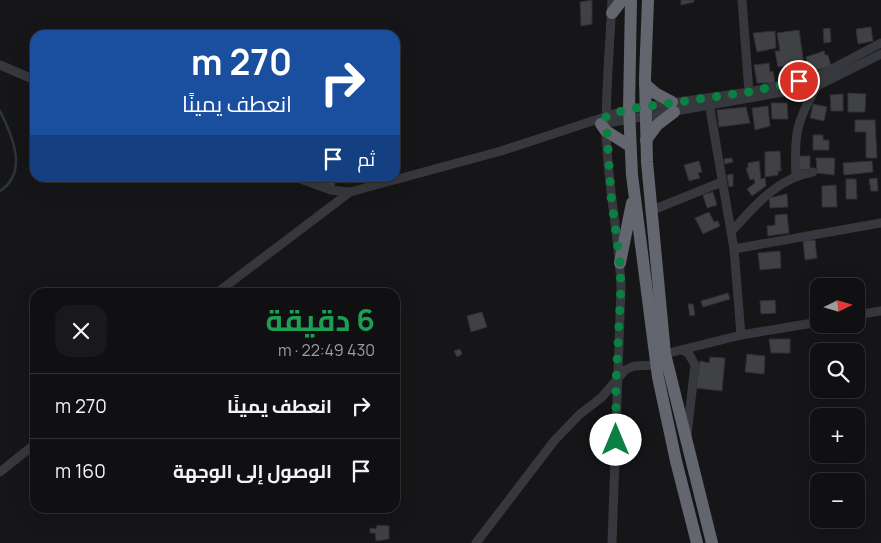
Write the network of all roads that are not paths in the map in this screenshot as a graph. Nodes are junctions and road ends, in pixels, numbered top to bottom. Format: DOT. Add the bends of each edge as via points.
graph roads {
  1 [pos="612,0"];
  2 [pos="622,0"];
  3 [pos="631,0"];
  4 [pos="648,0"];
  5 [pos="742,0"];
  6 [pos="612,13"];
  7 [pos="881,43"];
  8 [pos="880,55"];
  9 [pos="0,65"];
  10 [pos="881,66"];
  11 [pos="30,78"];
  12 [pos="645,84"];
  13 [pos="817,86"];
  14 [pos="749,92"];
  15 [pos="709,102"];
  16 [pos="673,107"];
  17 [pos="645,112"];
  18 [pos="629,115"];
  19 [pos="603,123"];
  20 [pos="646,140"];
  21 [pos="630,146"];
  22 [pos="813,172"];
  23 [pos="796,176"];
  24 [pos="400,178"];
  25 [pos="309,182"];
  26 [pos="387,182"];
  27 [pos="722,182"];
  28 [pos="634,191"];
  29 [pos="350,192"];
  30 [pos="650,211"];
  31 [pos="881,223"];
  32 [pos="731,232"];
  33 [pos="734,249"];
  34 [pos="620,263"];
  35 [pos="223,288"];
  36 [pos="881,311"];
  37 [pos="865,314"];
  38 [pos="810,324"];
  39 [pos="741,335"];
  40 [pos="683,350"];
  41 [pos="665,354"];
  42 [pos="657,366"];
  43 [pos="616,383"];
  44 [pos="686,443"];
  45 [pos="30,448"];
  46 [pos="0,472"];
  47 [pos="476,543"];
  48 [pos="612,543"];
  49 [pos="697,543"];
  50 [pos="712,543"];
  1 -- 6 [label="street"];
  2 -- 6 [label="highway"];
  3 -- 18 [label="highway"];
  4 -- 12 [label="highway"];
  5 -- 14 [label="street"];
  6 -- 19 [label="street"];
  7 -- 14 [label="street" via="824,75"];
  8 -- 10 [label="street"];
  8 -- 13 [label="street"];
  9 -- 11 [label="street"];
  12 -- 16 [label="highway"];
  12 -- 17 [label="highway"];
  13 -- 15 [label="street"];
  13 -- 23 [label="street" via="796,129"];
  14 -- 15 [label="street"];
  15 -- 16 [label="street"];
  15 -- 27 [label="street"];
  16 -- 17 [label="street"];
  16 -- 20 [label="highway"];
  17 -- 18 [label="street"];
  17 -- 20 [label="highway"];
  18 -- 19 [label="street"];
  18 -- 21 [label="highway"];
  19 -- 21 [label="highway"];
  19 -- 24 [label="street"];
  19 -- 34 [label="street"];
  20 -- 30 [label="highway"];
  21 -- 28 [label="highway"];
  22 -- 23 [label="street"];
  23 -- 32 [label="street" via="774,189"];
  25 -- 29 [label="street" via="331,190"];
  26 -- 29 [label="street"];
  27 -- 30 [label="street"];
  27 -- 32 [label="street"];
  28 -- 34 [label="highway"];
  28 -- 42 [label="highway"];
  29 -- 35 [label="street"];
  30 -- 41 [label="highway"];
  31 -- 33 [label="street"];
  32 -- 33 [label="street"];
  33 -- 39 [label="street"];
  34 -- 43 [label="street"];
  36 -- 37 [label="street"];
  38 -- 39 [label="street"];
  39 -- 40 [label="street"];
  40 -- 41 [label="street"];
  40 -- 44 [label="street" via="695,365"];
  41 -- 44 [label="highway"];
  42 -- 43 [label="street" via="628,368"];
  42 -- 49 [label="highway"];
  43 -- 47 [label="street" via="554,442"];
  43 -- 48 [label="street"];
  44 -- 50 [label="highway"];
  45 -- 46 [label="street"];
}
